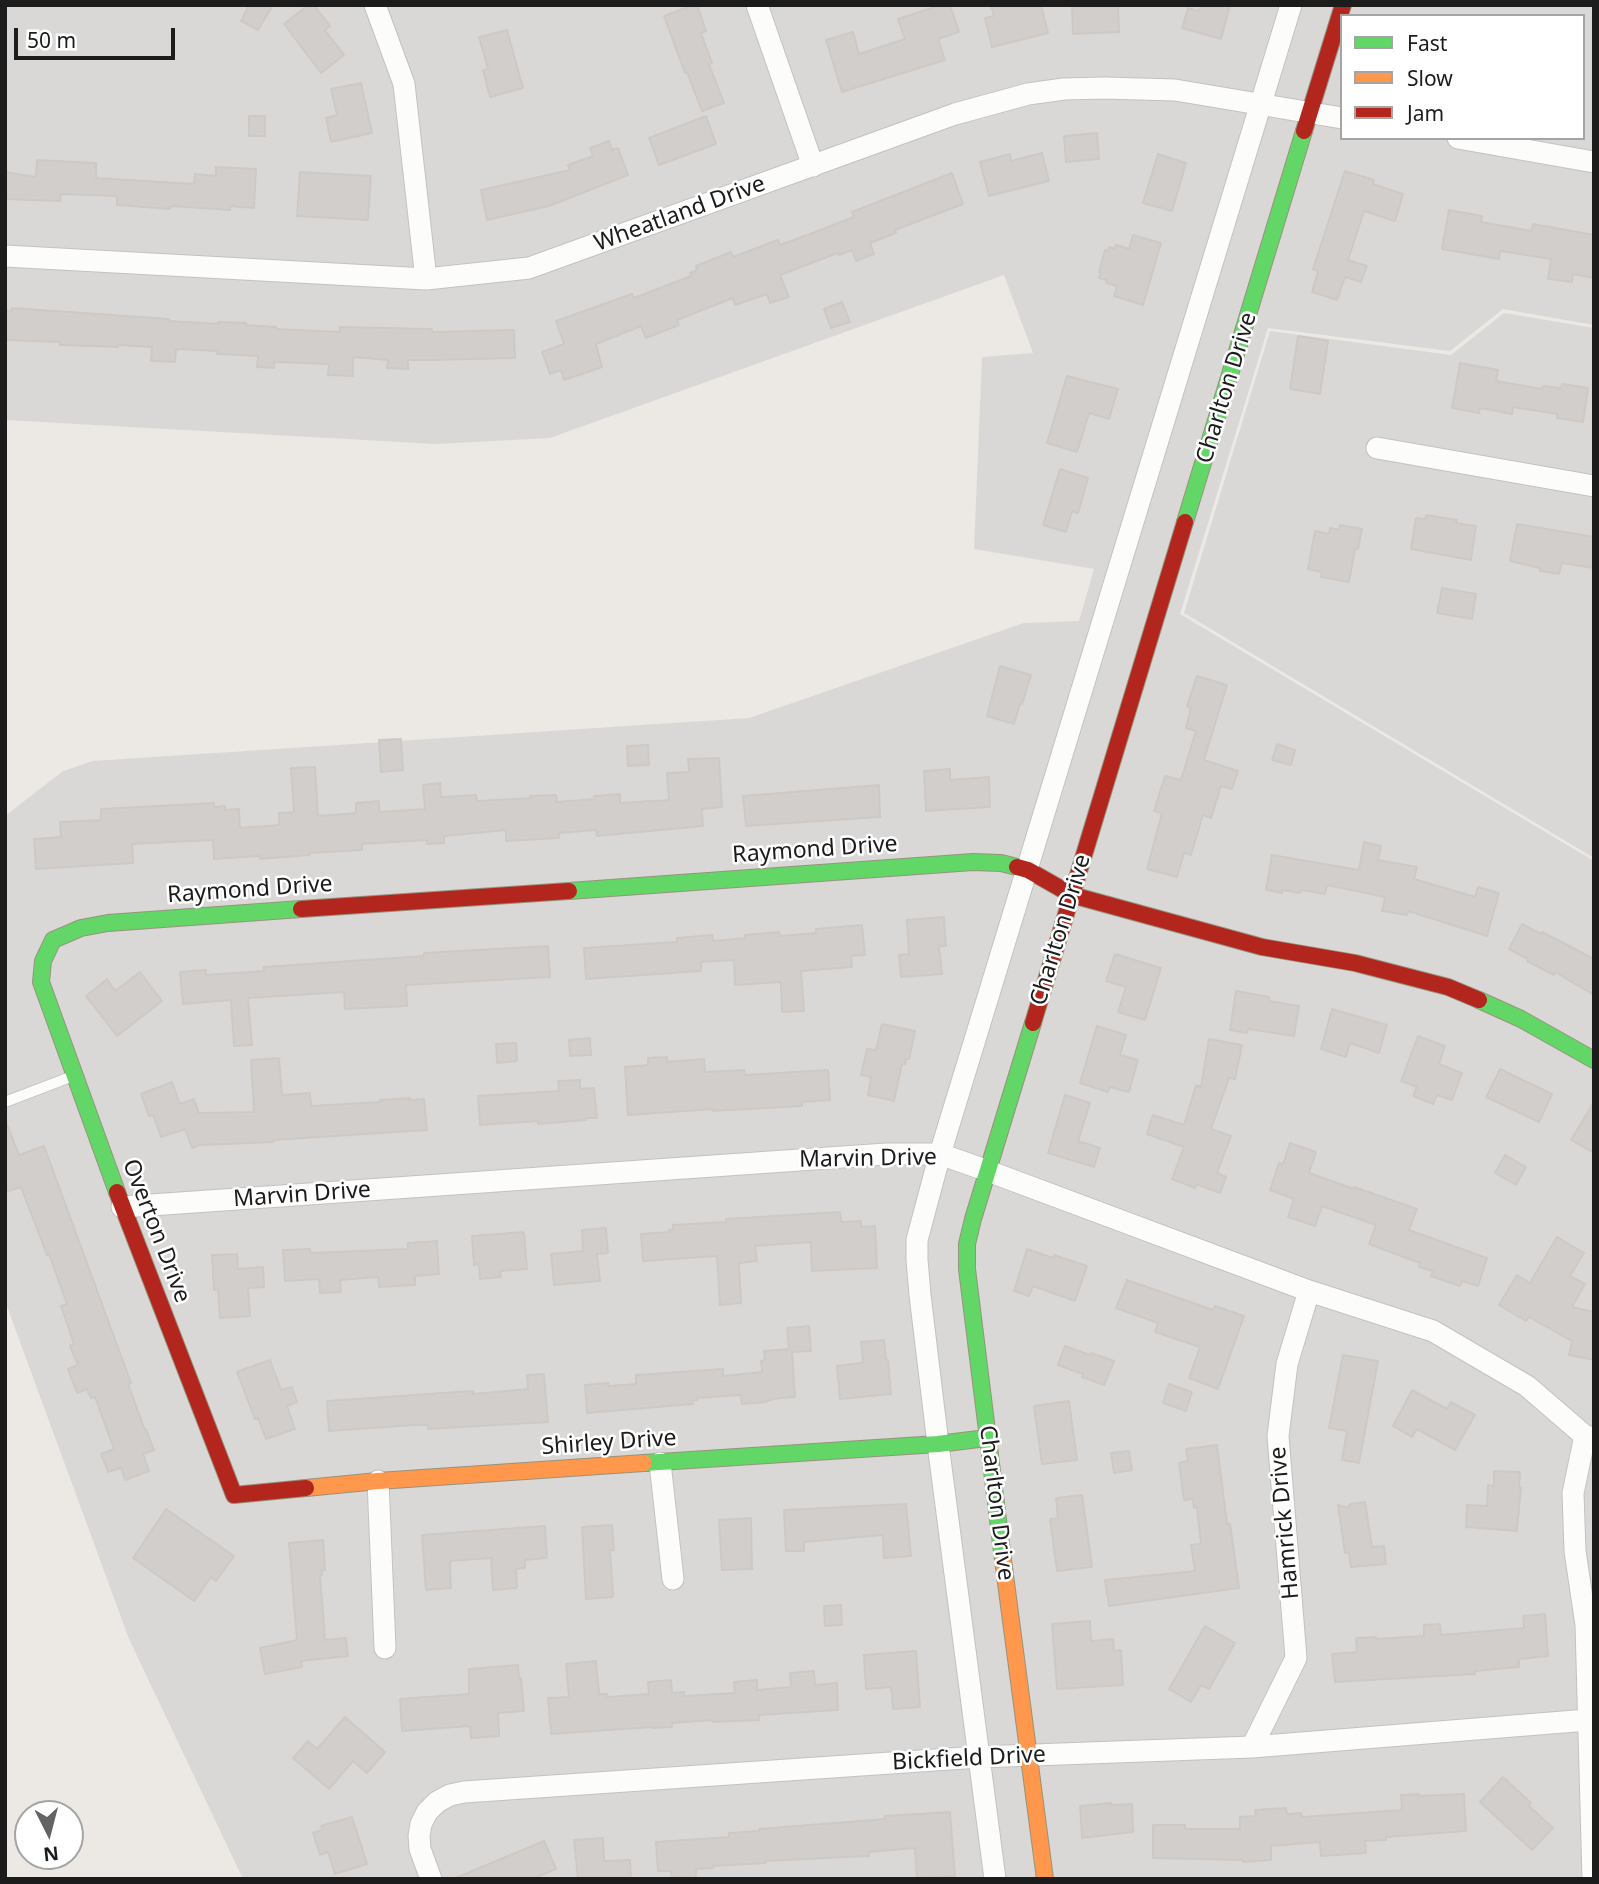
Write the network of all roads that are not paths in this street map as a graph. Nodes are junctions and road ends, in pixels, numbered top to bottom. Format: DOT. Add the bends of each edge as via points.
graph roads {
  1 [pos="375,5"];
  2 [pos="757,5"];
  3 [pos="1291,5"];
  4 [pos="1340,15"];
  5 [pos="1261,104"];
  6 [pos="1311,113"];
  7 [pos="1340,118"];
  8 [pos="1469,140"];
  9 [pos="1594,162"];
  10 [pos="813,166"];
  11 [pos="5,256"];
  12 [pos="426,279"];
  13 [pos="1377,447"];
  14 [pos="1594,486"];
  15 [pos="1028,870"];
  16 [pos="1072,895"];
  17 [pos="41,982"];
  18 [pos="1594,1060"];
  19 [pos="74,1076"];
  20 [pos="5,1102"];
  21 [pos="940,1154"];
  22 [pos="988,1171"];
  23 [pos="122,1208"];
  24 [pos="1309,1291"];
  25 [pos="1590,1437"];
  26 [pos="987,1438"];
  27 [pos="938,1444"];
  28 [pos="660,1463"];
  29 [pos="378,1481"];
  30 [pos="234,1495"];
  31 [pos="673,1579"];
  32 [pos="385,1648"];
  33 [pos="1588,1720"];
  34 [pos="1252,1748"];
  35 [pos="1029,1754"];
  36 [pos="979,1757"];
  37 [pos="431,1879"];
  38 [pos="995,1879"];
  39 [pos="1045,1879"];
  40 [pos="1593,1879"];
  1 -- 12 [label="street" via="404,83"];
  2 -- 10 [label="street"];
  3 -- 5 [label="street"];
  4 -- 6 [label="street, Charlton Drive"];
  5 -- 6 [label="street, Wheatland Drive"];
  5 -- 10 [label="street, Wheatland Drive" via="1152,89 1028,94 955,114"];
  5 -- 15 [label="street"];
  6 -- 7 [label="street, Wheatland Drive"];
  6 -- 16 [label="street, Charlton Drive"];
  8 -- 9 [label="street"];
  10 -- 12 [label="street, Wheatland Drive" via="529,268"];
  11 -- 12 [label="street, Wheatland Drive"];
  13 -- 14 [label="street"];
  15 -- 16 [label="street, Raymond Drive"];
  15 -- 17 [label="street, Raymond Drive" via="973,862 108,923 53,940 43,961"];
  15 -- 21 [label="street"];
  16 -- 18 [label="street, Raymond Drive" via="1262,947 1355,963 1448,987 1521,1019"];
  16 -- 22 [label="street, Charlton Drive"];
  17 -- 19 [label="street, Overton Drive"];
  19 -- 20 [label="lane"];
  19 -- 23 [label="street, Overton Drive"];
  21 -- 22 [label="street, Marvin Drive"];
  21 -- 23 [label="street, Marvin Drive" via="886,1154"];
  21 -- 27 [label="street" via="916,1251"];
  22 -- 24 [label="street, Marvin Drive"];
  22 -- 26 [label="street, Charlton Drive" via="966,1256"];
  23 -- 30 [label="street, Overton Drive"];
  24 -- 25 [label="street, Marvin Drive" via="1433,1331 1527,1386"];
  24 -- 34 [label="street, Hamrick Drive" via="1287,1363 1278,1436 1296,1658"];
  25 -- 33 [label="street" via="1573,1493 1575,1551 1586,1625"];
  26 -- 27 [label="street, Shirley Drive"];
  26 -- 35 [label="street, Charlton Drive"];
  27 -- 28 [label="street, Shirley Drive"];
  27 -- 36 [label="street"];
  28 -- 29 [label="street, Shirley Drive"];
  28 -- 31 [label="street"];
  29 -- 30 [label="street, Shirley Drive"];
  29 -- 32 [label="street"];
  33 -- 34 [label="street, Bickfield Drive"];
  33 -- 40 [label="street"];
  34 -- 35 [label="street, Bickfield Drive"];
  35 -- 36 [label="street, Bickfield Drive"];
  35 -- 39 [label="street, Charlton Drive"];
  36 -- 37 [label="street, Bickfield Drive" via="450,1795 426,1812 421,1824 420,1849"];
  36 -- 38 [label="street"];
}
